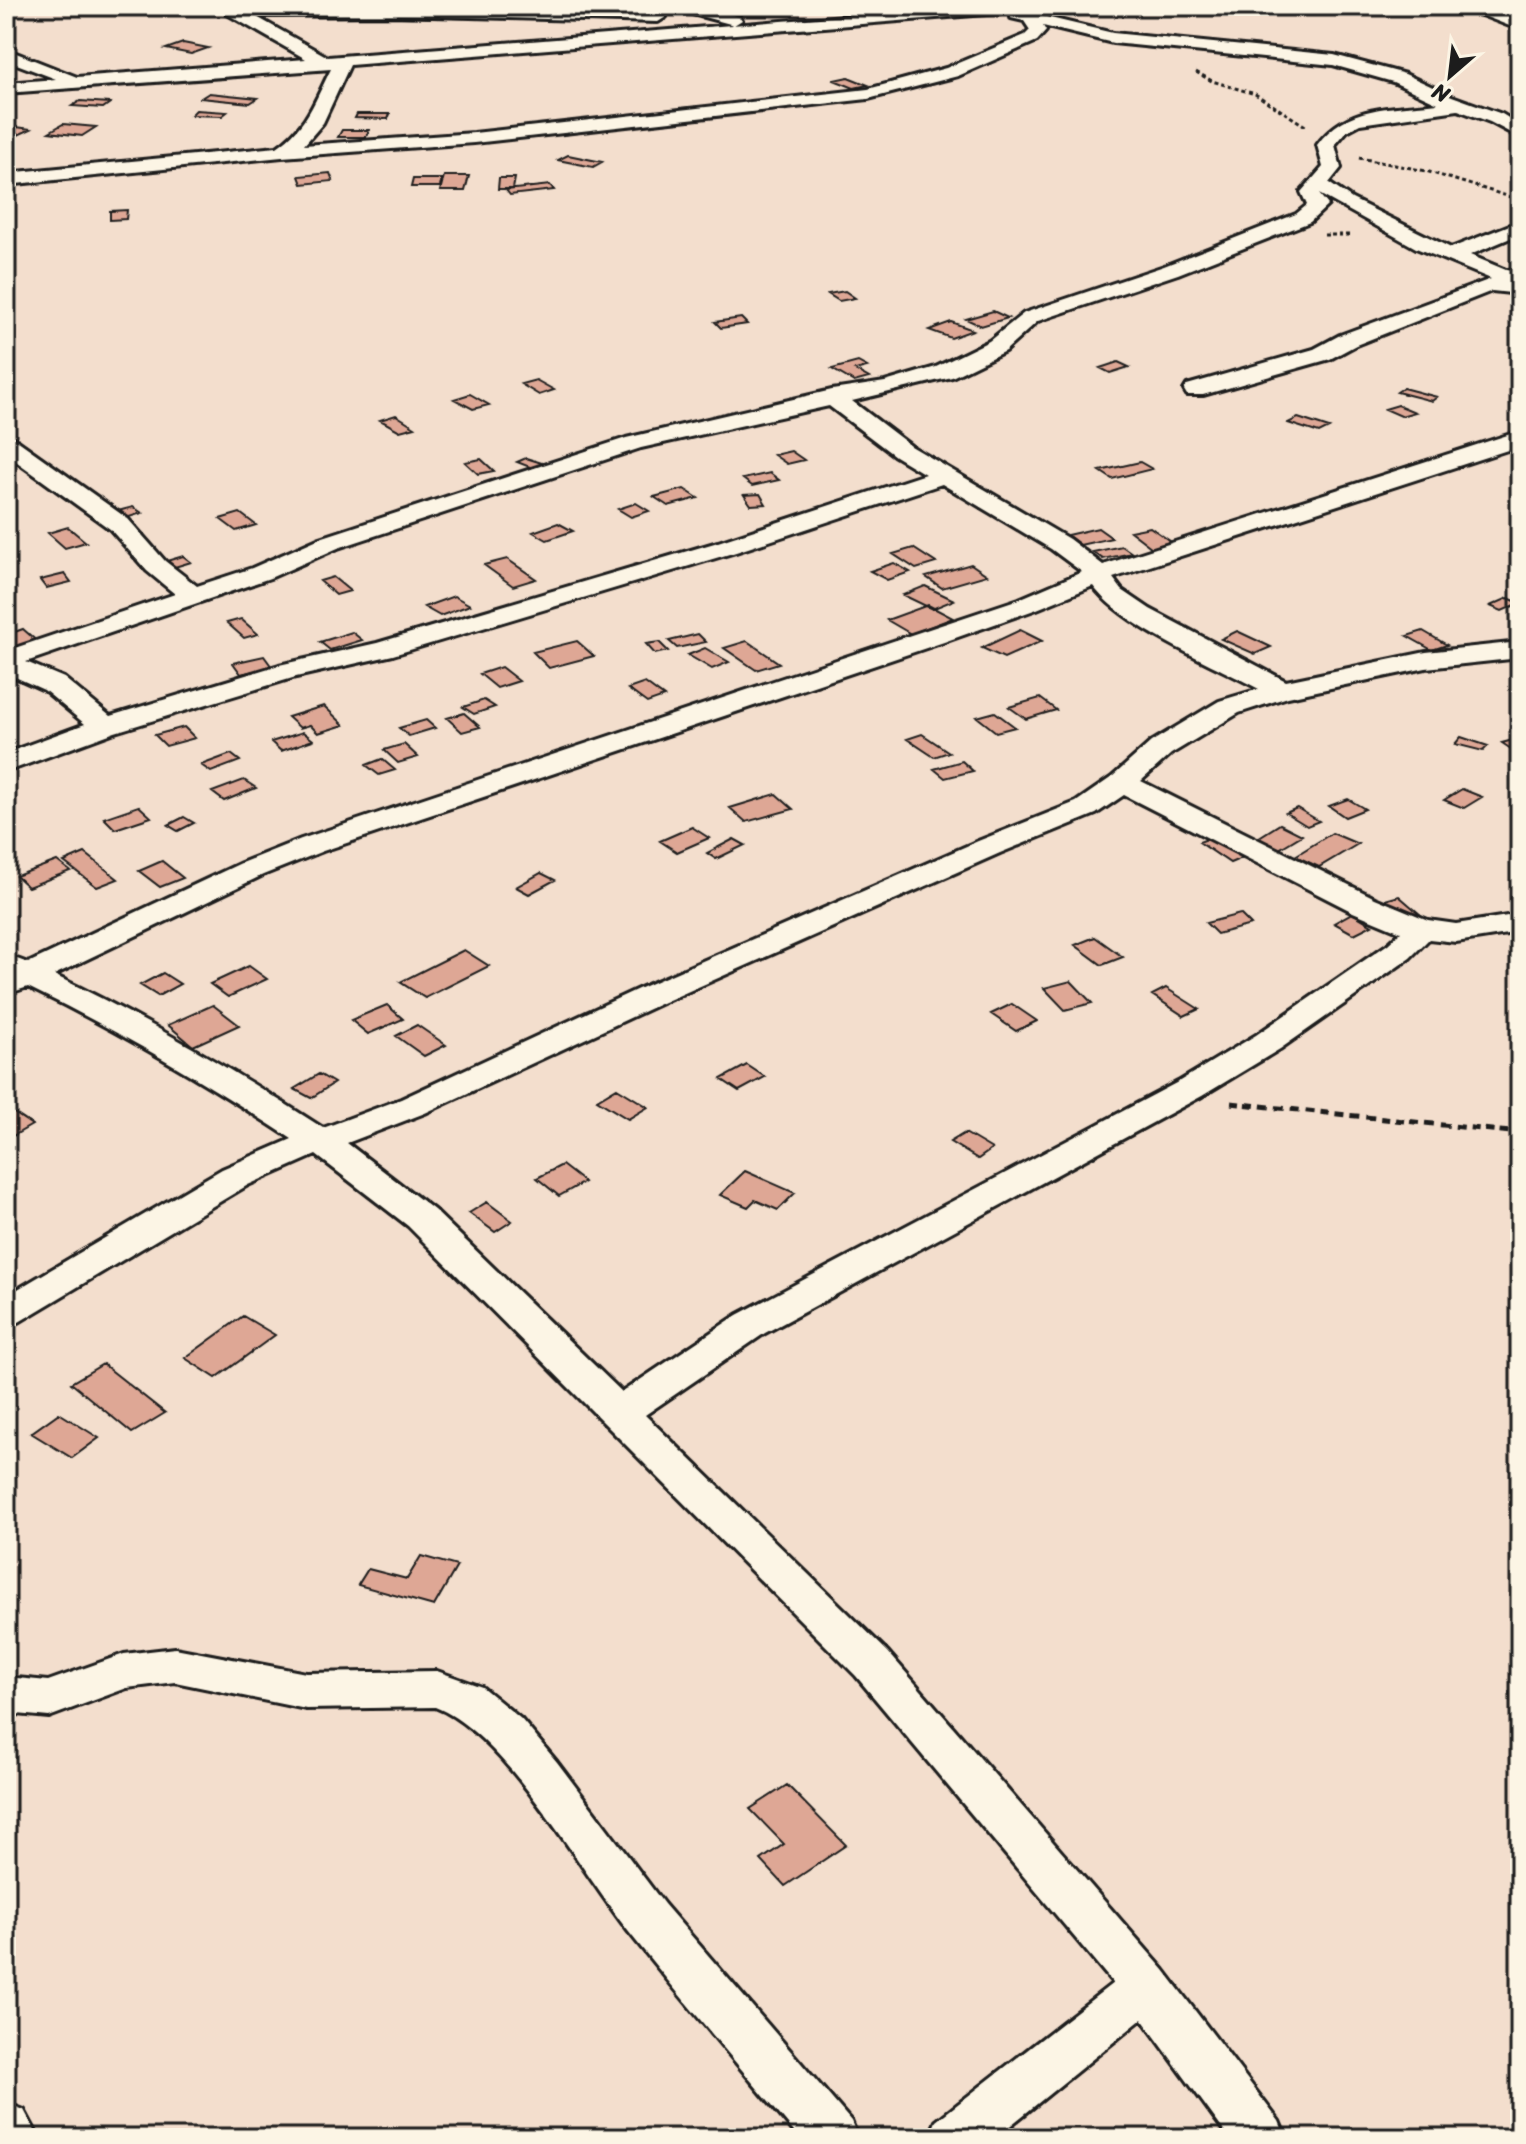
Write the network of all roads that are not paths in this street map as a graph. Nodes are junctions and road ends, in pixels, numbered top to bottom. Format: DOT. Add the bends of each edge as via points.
graph roads {
  1 [pos="213,6"];
  2 [pos="680,6"];
  3 [pos="1466,6"];
  4 [pos="551,10"];
  5 [pos="233,11"];
  6 [pos="1030,12"];
  7 [pos="734,21"];
  8 [pos="1520,25"];
  9 [pos="754,27"];
  10 [pos="474,49"];
  11 [pos="6,54"];
  12 [pos="337,63"];
  13 [pos="76,81"];
  14 [pos="6,88"];
  15 [pos="1436,95"];
  16 [pos="1506,102"];
  17 [pos="1457,105"];
  18 [pos="1520,133"];
  19 [pos="282,152"];
  20 [pos="6,179"];
  21 [pos="1318,184"];
  22 [pos="1520,227"];
  23 [pos="1448,255"];
  24 [pos="1520,278"];
  25 [pos="1520,288"];
  26 [pos="1195,390"];
  27 [pos="832,397"];
  28 [pos="1520,438"];
  29 [pos="6,443"];
  30 [pos="947,475"];
  31 [pos="1097,575"];
  32 [pos="194,596"];
  33 [pos="1520,650"];
  34 [pos="9,657"];
  35 [pos="1282,690"];
  36 [pos="105,726"];
  37 [pos="6,763"];
  38 [pos="1122,783"];
  39 [pos="1520,923"];
  40 [pos="1422,929"];
  41 [pos="13,975"];
  42 [pos="317,1143"];
  43 [pos="6,1313"];
  44 [pos="617,1415"];
  45 [pos="6,1695"];
  46 [pos="1146,1986"];
  47 [pos="6,2127"];
  48 [pos="13,2138"];
  49 [pos="832,2138"];
  50 [pos="955,2138"];
  51 [pos="1260,2138"];
  1 -- 5 [label="street"];
  2 -- 7 [label="street"];
  3 -- 8 [label="street"];
  4 -- 5 [label="street"];
  4 -- 7 [label="street"];
  4 -- 10 [label="street" via="533,30"];
  5 -- 12 [label="street" via="273,30 308,56"];
  6 -- 9 [label="street" via="993,9"];
  6 -- 15 [label="street" via="1113,38 1334,60 1399,78"];
  6 -- 19 [label="street" via="1038,31 1031,38 952,72 868,94 460,140"];
  7 -- 9 [label="street"];
  9 -- 10 [label="street"];
  10 -- 12 [label="street"];
  11 -- 13 [label="street"];
  12 -- 13 [label="street"];
  12 -- 19 [label="street" via="310,133"];
  13 -- 14 [label="street"];
  15 -- 16 [label="street"];
  15 -- 17 [label="street"];
  17 -- 18 [label="street" via="1481,111"];
  17 -- 21 [label="street" via="1356,119 1341,127 1328,144 1332,168"];
  19 -- 20 [label="street"];
  21 -- 23 [label="street"];
  21 -- 27 [label="street" via="1309,194 1318,205 1303,218 1031,317 997,346 944,372"];
  22 -- 23 [label="street"];
  23 -- 24 [label="street"];
  25 -- 26 [label="street" via="1487,286 1322,354"];
  27 -- 30 [label="street" via="874,431"];
  27 -- 32 [label="street" via="620,448 329,543"];
  28 -- 31 [label="street"];
  29 -- 32 [label="street" via="119,524 156,566"];
  30 -- 31 [label="street" via="1060,544"];
  30 -- 36 [label="street" via="727,547"];
  31 -- 35 [label="street" via="1113,595 1141,615"];
  31 -- 41 [label="street" via="935,636 312,845"];
  32 -- 34 [label="street"];
  33 -- 35 [label="street" via="1448,656"];
  34 -- 36 [label="street" via="54,684"];
  35 -- 38 [label="street" via="1229,707 1195,725"];
  36 -- 37 [label="street"];
  38 -- 40 [label="street"];
  38 -- 42 [label="street" via="1086,808 650,996 399,1112"];
  39 -- 40 [label="street" via="1456,933"];
  40 -- 44 [label="street" via="1399,951 1268,1042 751,1324"];
  41 -- 42 [label="street" via="98,1009 236,1087"];
  42 -- 43 [label="street" via="235,1177"];
  42 -- 44 [label="street" via="348,1160 421,1218"];
  44 -- 46 [label="street" via="872,1664"];
  45 -- 49 [label="street" via="49,1699 124,1671 175,1665 306,1691 437,1689 466,1700 514,1743 647,1919"];
  46 -- 50 [label="street"];
  46 -- 51 [label="street"];
  47 -- 48 [label="street"];
}
